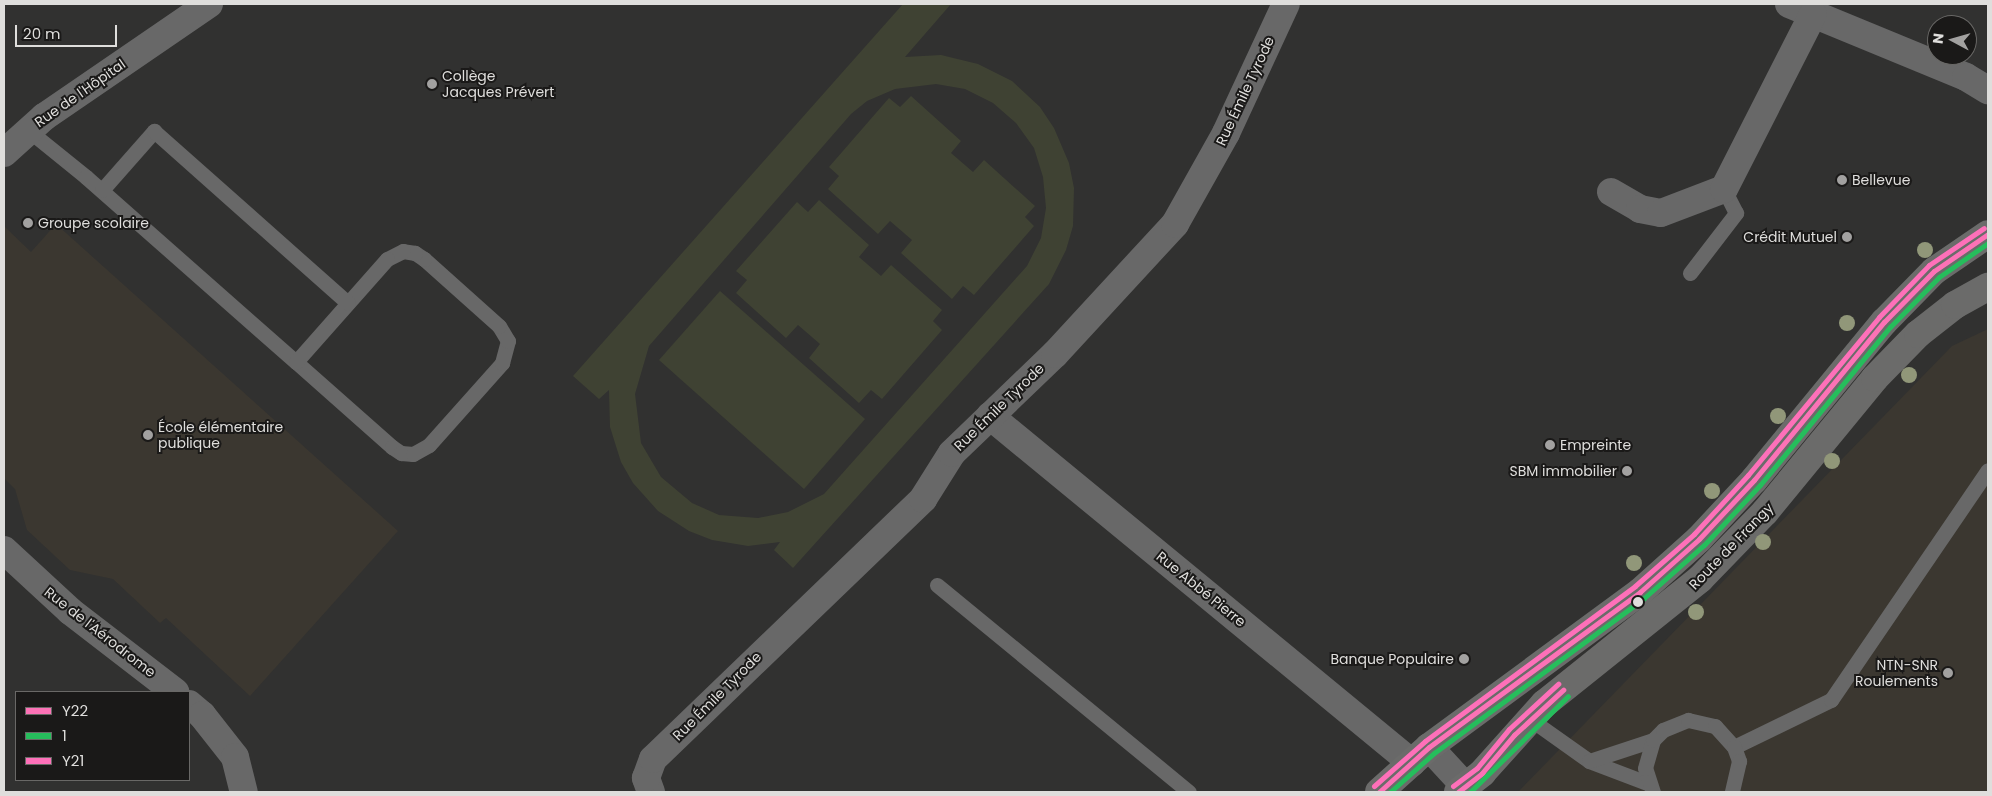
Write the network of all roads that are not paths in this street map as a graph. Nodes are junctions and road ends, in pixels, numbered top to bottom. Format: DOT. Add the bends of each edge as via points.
graph roads {
  1 [pos="209,4"];
  2 [pos="1286,4"];
  3 [pos="1801,9"];
  4 [pos="1988,90"];
  5 [pos="28,130"];
  6 [pos="4,153"];
  7 [pos="1724,189"];
  8 [pos="102,190"];
  9 [pos="1611,192"];
  10 [pos="1988,234"];
  11 [pos="1690,273"];
  12 [pos="1988,287"];
  13 [pos="348,302"];
  14 [pos="296,362"];
  15 [pos="990,416"];
  16 [pos="1988,470"];
  17 [pos="4,550"];
  18 [pos="938,585"];
  19 [pos="175,691"];
  20 [pos="190,705"];
  21 [pos="1530,719"];
  22 [pos="1653,740"];
  23 [pos="1734,746"];
  24 [pos="1420,755"];
  25 [pos="1589,760"];
  26 [pos="1650,788"];
  27 [pos="1462,789"];
  28 [pos="1385,790"];
  29 [pos="244,792"];
  30 [pos="651,792"];
  31 [pos="1188,792"];
  32 [pos="1732,792"];
  1 -- 5 [label="street, Rue de l'Hôpital"];
  2 -- 15 [label="street, Rue Émile Tyrode" via="1226,132 1175,224 1055,354"];
  3 -- 4 [label="street" via="1966,77"];
  3 -- 7 [label="street"];
  5 -- 6 [label="street, Rue de l'Hôpital"];
  5 -- 8 [label="lane"];
  7 -- 9 [label="street" via="1661,213 1640,208"];
  7 -- 11 [label="lane" via="1736,213"];
  8 -- 13 [label="lane" via="154,131"];
  8 -- 14 [label="lane"];
  10 -- 24 [label="main road, Route de Frangy" via="1934,271 1884,322 1754,480 1699,539 1640,592"];
  12 -- 21 [label="main road, Route de Frangy" via="1936,319 1898,354 1766,512 1700,579"];
  13 -- 14 [label="lane"];
  13 -- 14 [label="lane" via="387,259 403,251 414,252 499,326 508,341 507,353 429,445 413,454 402,453 392,447"];
  15 -- 24 [label="street, Rue Abbé Pierre"];
  15 -- 30 [label="street, Rue Émile Tyrode" via="952,453 923,499 653,759 646,778"];
  16 -- 23 [label="lane" via="1831,700"];
  17 -- 19 [label="street, Rue de l'Aérodrome" via="70,611"];
  18 -- 31 [label="lane"];
  20 -- 29 [label="street" via="202,715 234,757"];
  21 -- 25 [label="lane"];
  21 -- 27 [label="main road, Route de Frangy" via="1482,773"];
  22 -- 23 [label="lane" via="1663,730 1688,720 1715,726"];
  22 -- 25 [label="lane"];
  22 -- 26 [label="lane" via="1645,768"];
  23 -- 32 [label="lane" via="1739,762"];
  24 -- 27 [label="street, Rue Abbé Pierre"];
  24 -- 28 [label="main road, Route de Frangy"];
  25 -- 26 [label="lane"];
}
